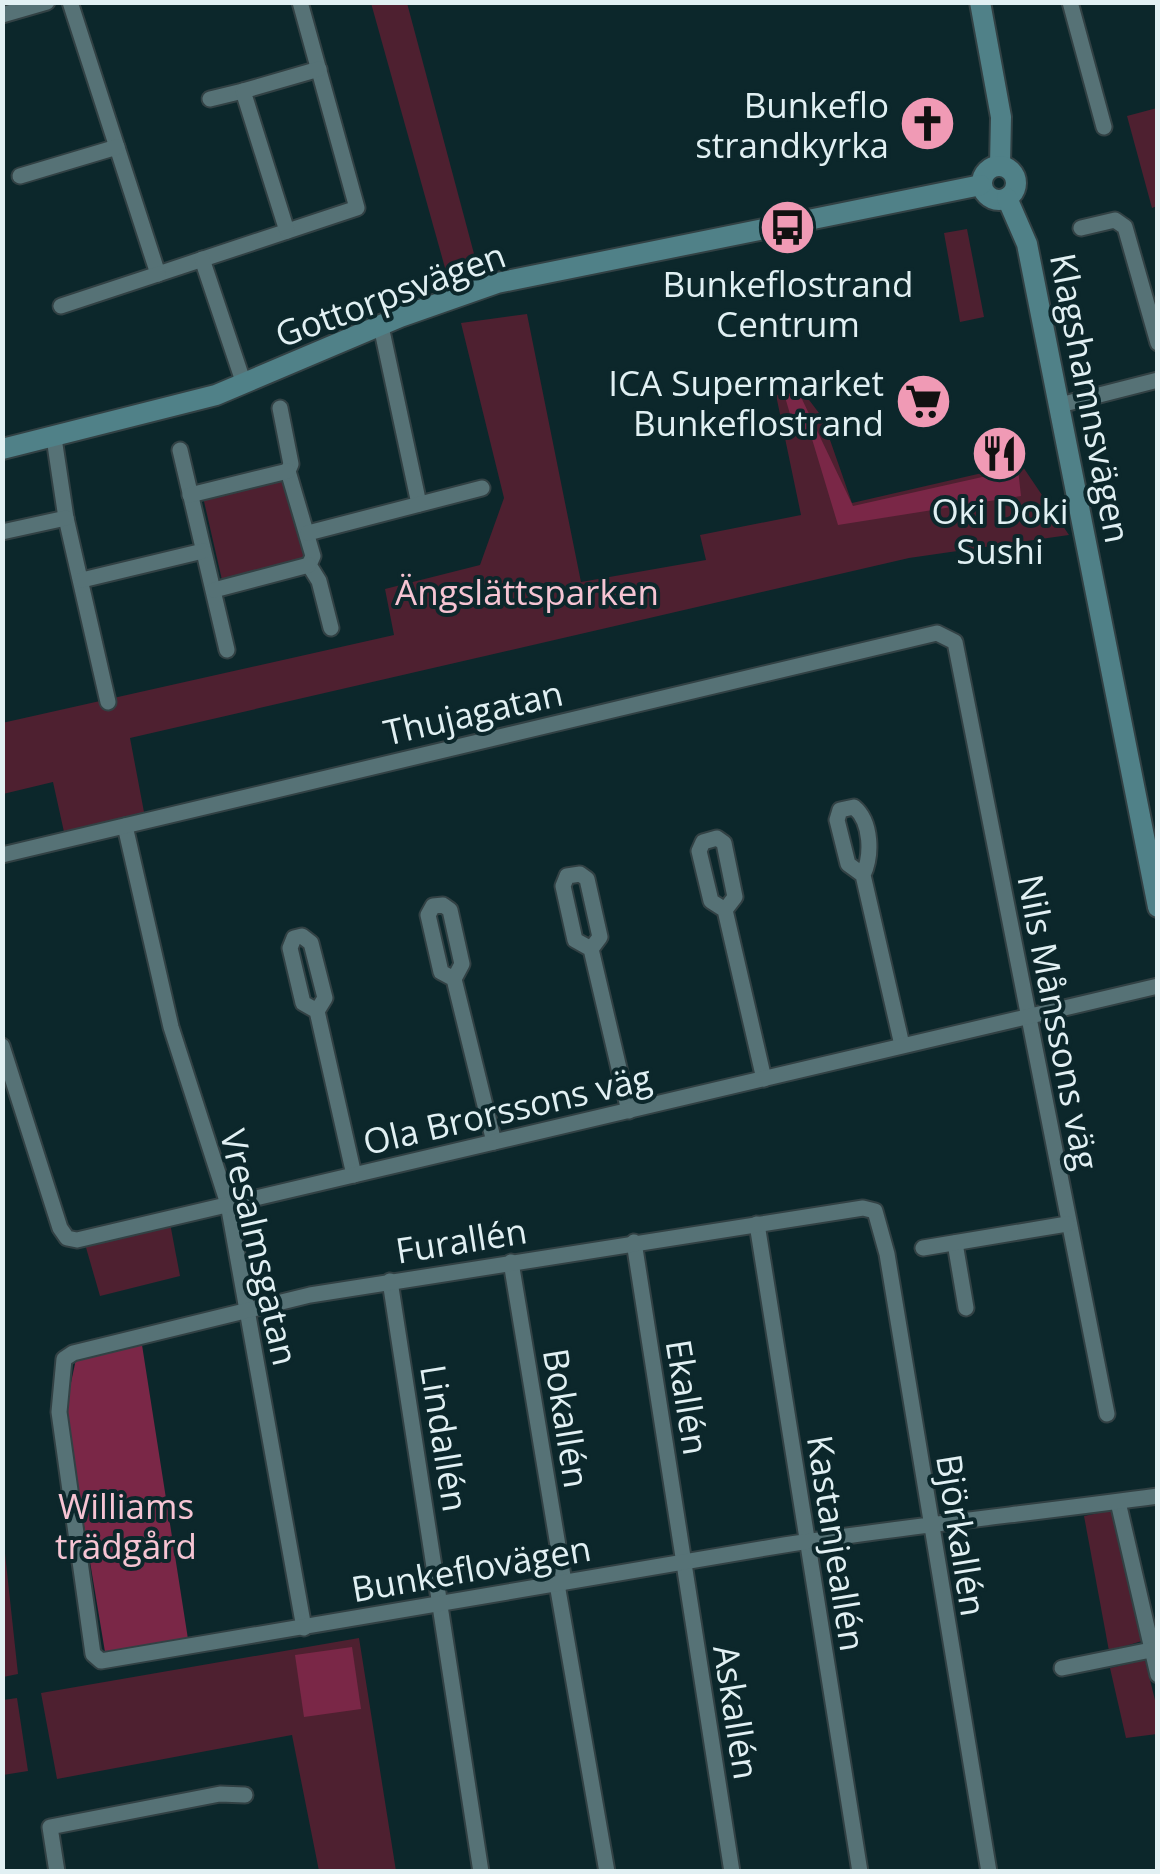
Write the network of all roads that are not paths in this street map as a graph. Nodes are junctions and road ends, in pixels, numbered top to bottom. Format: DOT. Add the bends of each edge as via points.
graph roads {
  1 [pos="47,2"];
  2 [pos="70,2"];
  3 [pos="300,2"];
  4 [pos="980,2"];
  5 [pos="1070,2"];
  6 [pos="2,15"];
  7 [pos="319,69"];
  8 [pos="243,91"];
  9 [pos="210,99"];
  10 [pos="1104,127"];
  11 [pos="117,147"];
  12 [pos="1000,165"];
  13 [pos="20,176"];
  14 [pos="981,185"];
  15 [pos="1007,198"];
  16 [pos="1081,228"];
  17 [pos="286,232"];
  18 [pos="202,259"];
  19 [pos="158,274"];
  20 [pos="61,306"];
  21 [pos="380,326"];
  22 [pos="1158,343"];
  23 [pos="1158,380"];
  24 [pos="244,384"];
  25 [pos="1060,405"];
  26 [pos="280,408"];
  27 [pos="54,438"];
  28 [pos="2,448"];
  29 [pos="180,450"];
  30 [pos="288,471"];
  31 [pos="482,488"];
  32 [pos="190,496"];
  33 [pos="419,504"];
  34 [pos="66,518"];
  35 [pos="2,532"];
  36 [pos="308,532"];
  37 [pos="203,551"];
  38 [pos="310,565"];
  39 [pos="82,580"];
  40 [pos="214,590"];
  41 [pos="332,628"];
  42 [pos="955,642"];
  43 [pos="227,650"];
  44 [pos="108,702"];
  45 [pos="125,826"];
  46 [pos="2,855"];
  47 [pos="863,875"];
  48 [pos="1158,908"];
  49 [pos="725,910"];
  50 [pos="591,949"];
  51 [pos="454,979"];
  52 [pos="1158,986"];
  53 [pos="317,1010"];
  54 [pos="1027,1014"];
  55 [pos="902,1045"];
  56 [pos="2,1046"];
  57 [pos="764,1079"];
  58 [pos="629,1111"];
  59 [pos="494,1142"];
  60 [pos="354,1175"];
  61 [pos="228,1204"];
  62 [pos="875,1210"];
  63 [pos="757,1224"];
  64 [pos="1067,1224"];
  65 [pos="634,1242"];
  66 [pos="954,1243"];
  67 [pos="923,1248"];
  68 [pos="511,1262"];
  69 [pos="390,1281"];
  70 [pos="247,1306"];
  71 [pos="966,1308"];
  72 [pos="64,1359"];
  73 [pos="1106,1414"];
  74 [pos="1158,1496"];
  75 [pos="1118,1502"];
  76 [pos="930,1526"];
  77 [pos="806,1542"];
  78 [pos="683,1562"];
  79 [pos="561,1583"];
  80 [pos="441,1605"];
  81 [pos="304,1628"];
  82 [pos="1151,1650"];
  83 [pos="1062,1668"];
  84 [pos="1158,1675"];
  85 [pos="245,1795"];
  86 [pos="57,1872"];
  87 [pos="481,1872"];
  88 [pos="607,1872"];
  89 [pos="732,1872"];
  90 [pos="860,1872"];
  91 [pos="989,1872"];
  1 -- 6 [label="street"];
  2 -- 11 [label="street"];
  3 -- 7 [label="street"];
  4 -- 12 [label="street, Klagshamnsvägen" via="1001,118"];
  5 -- 10 [label="street"];
  7 -- 8 [label="street"];
  7 -- 17 [label="street" via="357,208"];
  8 -- 9 [label="street"];
  8 -- 17 [label="street"];
  11 -- 13 [label="street"];
  11 -- 19 [label="street"];
  12 -- 14 [label="street" via="986,170"];
  12 -- 15 [label="street, Klagshamnsvägen" via="1016,179"];
  14 -- 15 [label="street" via="988,197"];
  14 -- 21 [label="street, Gottorpsvägen" via="497,283"];
  15 -- 25 [label="street, Klagshamnsvägen" via="1027,244"];
  16 -- 22 [label="street" via="1115,220 1126,227"];
  17 -- 18 [label="street"];
  18 -- 19 [label="street"];
  18 -- 24 [label="street"];
  19 -- 20 [label="street"];
  21 -- 24 [label="street, Gottorpsvägen"];
  21 -- 33 [label="street"];
  23 -- 25 [label="street"];
  24 -- 27 [label="street, Gottorpsvägen"];
  25 -- 48 [label="street, Klagshamnsvägen"];
  26 -- 30 [label="street"];
  27 -- 28 [label="street, Gottorpsvägen"];
  27 -- 34 [label="street"];
  29 -- 32 [label="street"];
  30 -- 32 [label="street"];
  30 -- 36 [label="street"];
  31 -- 33 [label="street"];
  32 -- 37 [label="street"];
  33 -- 36 [label="street"];
  34 -- 35 [label="street"];
  34 -- 39 [label="street"];
  36 -- 38 [label="street"];
  37 -- 39 [label="street"];
  37 -- 40 [label="street"];
  38 -- 40 [label="street"];
  38 -- 41 [label="street"];
  39 -- 44 [label="street"];
  40 -- 43 [label="street"];
  42 -- 45 [label="street, Thujagatan" via="937,632"];
  42 -- 54 [label="street, Nils Månssons väg"];
  45 -- 46 [label="street, Thujagatan"];
  45 -- 61 [label="street, Vresalmsgatan" via="170,1027"];
  47 -- 55 [label="street"];
  49 -- 57 [label="street"];
  50 -- 58 [label="street"];
  51 -- 59 [label="street"];
  52 -- 54 [label="street, Ola Brorssons väg"];
  53 -- 60 [label="street"];
  54 -- 55 [label="street, Ola Brorssons väg"];
  54 -- 64 [label="street, Nils Månssons väg"];
  55 -- 57 [label="street, Ola Brorssons väg"];
  56 -- 61 [label="street, Ola Brorssons väg" via="67,1238"];
  57 -- 58 [label="street, Ola Brorssons väg"];
  58 -- 59 [label="street, Ola Brorssons väg"];
  59 -- 60 [label="street, Ola Brorssons väg"];
  60 -- 61 [label="street, Ola Brorssons väg"];
  61 -- 70 [label="street, Vresalmsgatan"];
  62 -- 63 [label="street, Furallén"];
  62 -- 76 [label="street, Björkallén"];
  63 -- 65 [label="street, Furallén"];
  63 -- 77 [label="street, Kastanjeallén"];
  64 -- 66 [label="street"];
  64 -- 73 [label="street, Nils Månssons väg"];
  65 -- 68 [label="street, Furallén"];
  65 -- 78 [label="street, Ekallén"];
  66 -- 67 [label="street"];
  66 -- 71 [label="street"];
  68 -- 69 [label="street, Furallén"];
  68 -- 79 [label="street, Bokallén"];
  69 -- 70 [label="street, Furallén"];
  69 -- 80 [label="street, Lindallén"];
  70 -- 72 [label="street, Furallén"];
  70 -- 81 [label="street, Vresalmsgatan"];
  72 -- 81 [label="street, Bunkeflovägen" via="58,1412 93,1654 110,1661"];
  74 -- 75 [label="street, Bunkeflovägen"];
  75 -- 76 [label="street, Bunkeflovägen"];
  75 -- 82 [label="street"];
  76 -- 77 [label="street, Bunkeflovägen"];
  76 -- 91 [label="street, Björkallén"];
  77 -- 78 [label="street, Bunkeflovägen"];
  77 -- 90 [label="street, Kastanjeallén"];
  78 -- 79 [label="street, Bunkeflovägen"];
  78 -- 89 [label="street, Askallén"];
  79 -- 80 [label="street, Bunkeflovägen"];
  79 -- 88 [label="street, Bokallén"];
  80 -- 81 [label="street, Bunkeflovägen"];
  80 -- 87 [label="street, Lindallén"];
  82 -- 83 [label="street"];
  82 -- 84 [label="street"];
  85 -- 86 [label="street" via="220,1794 50,1827"];
}
